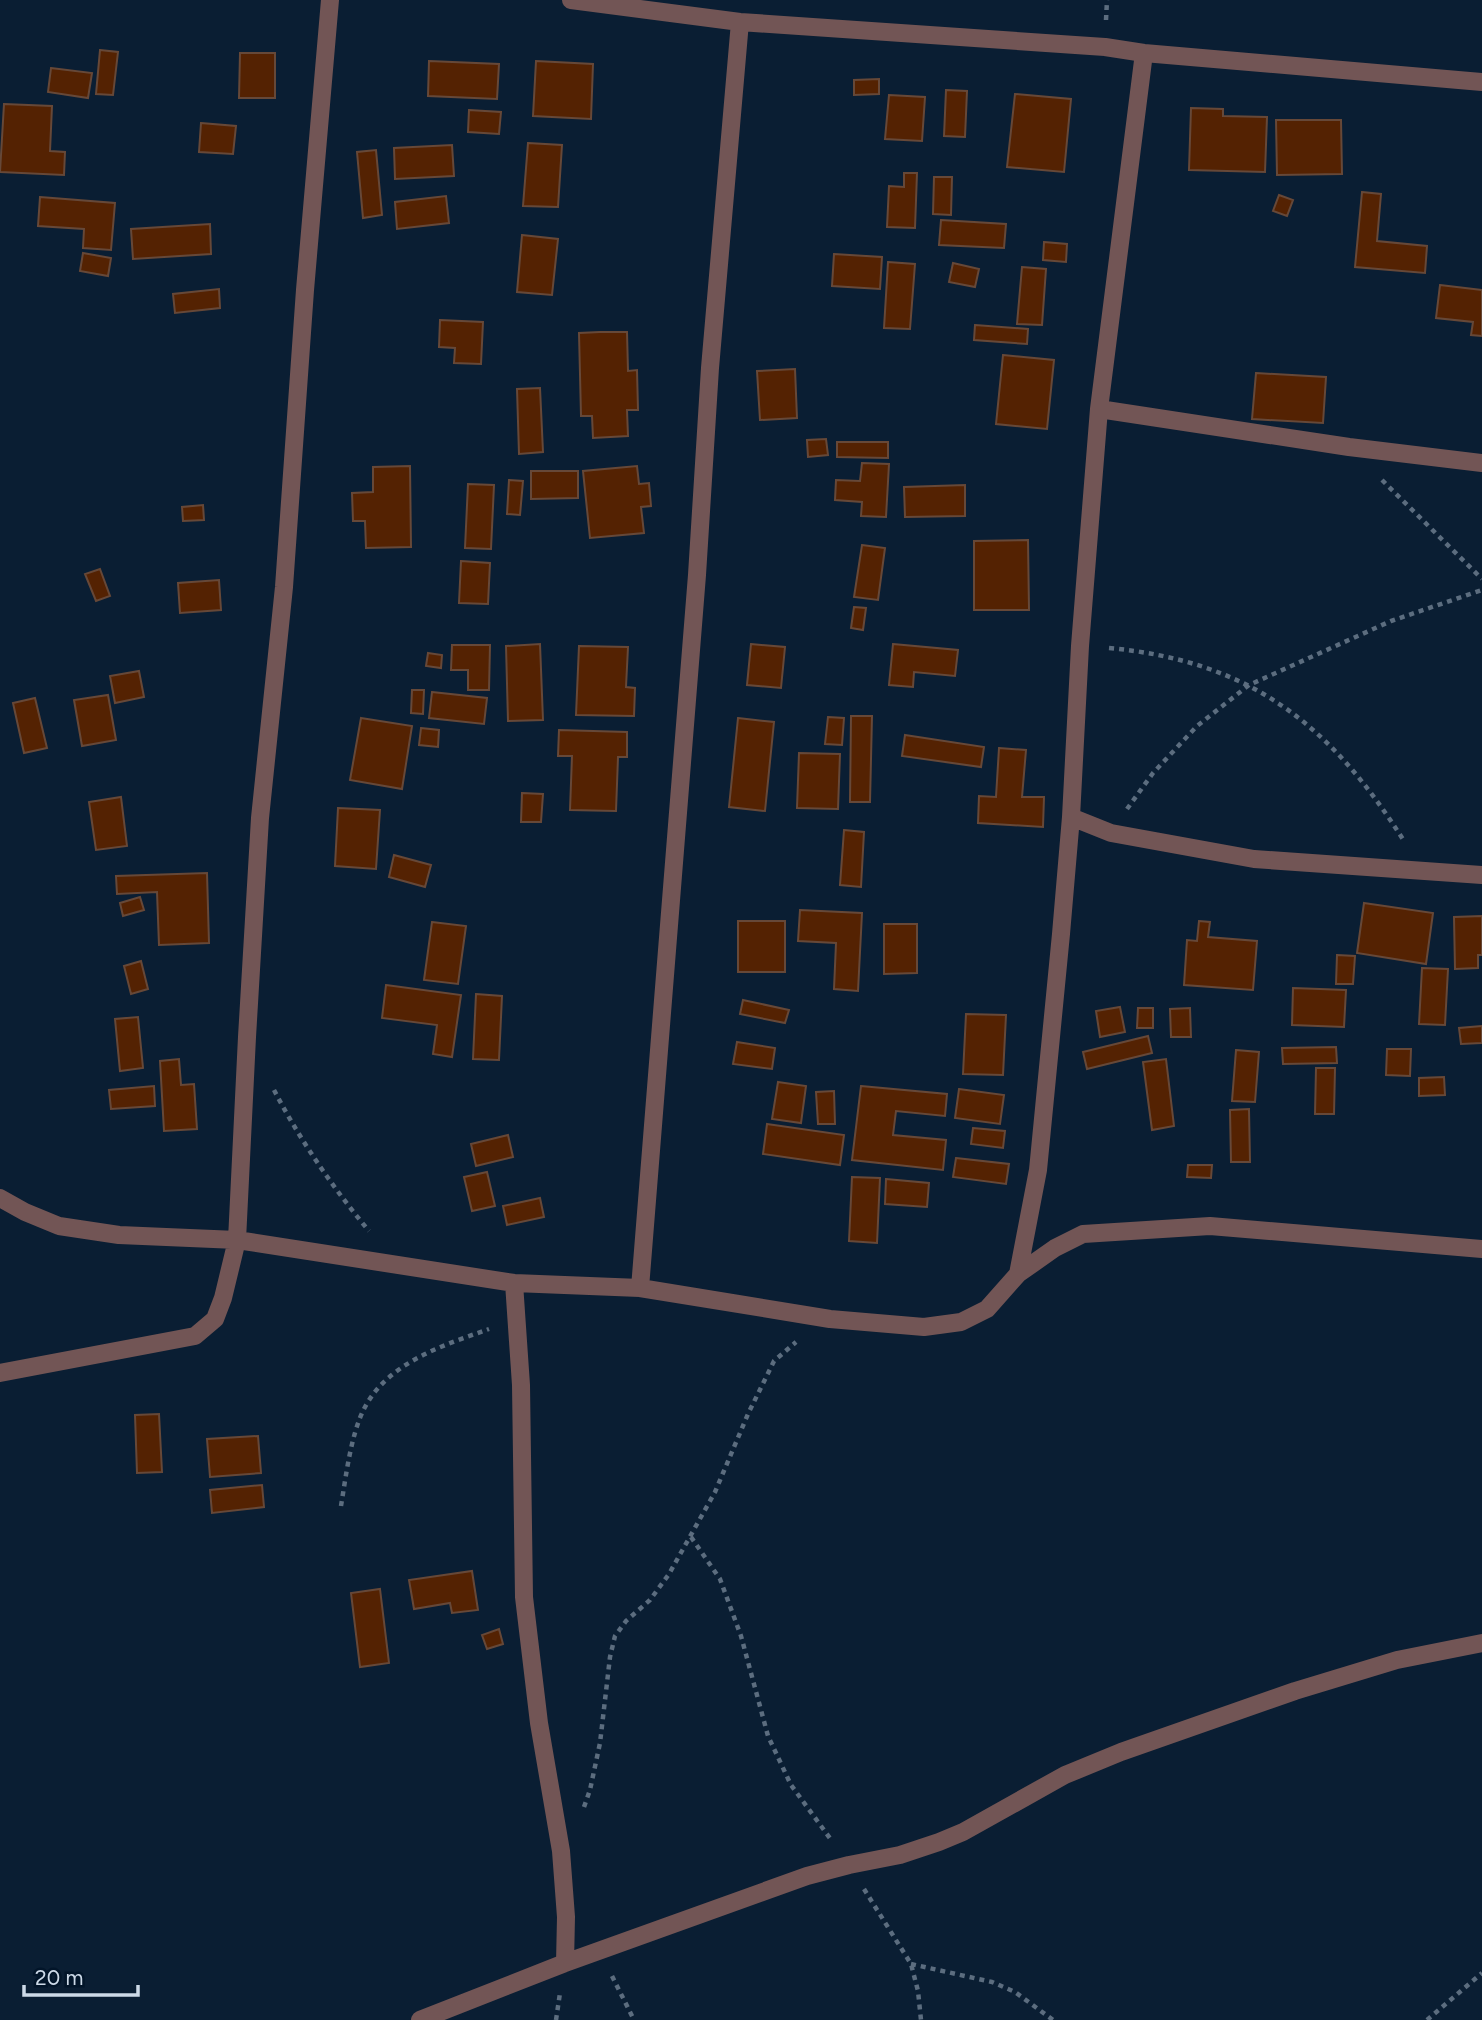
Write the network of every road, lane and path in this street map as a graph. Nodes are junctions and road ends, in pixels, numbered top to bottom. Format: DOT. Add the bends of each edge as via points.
graph roads {
  1 [pos="330,0"];
  2 [pos="571,0"];
  3 [pos="740,22"];
  4 [pos="1144,53"];
  5 [pos="1482,82"];
  6 [pos="1099,409"];
  7 [pos="1349,447"];
  8 [pos="1482,463"];
  9 [pos="1482,579"];
  10 [pos="1482,590"];
  11 [pos="1080,646"];
  12 [pos="1249,685"];
  13 [pos="1070,817"];
  14 [pos="1111,832"];
  15 [pos="1424,873"];
  16 [pos="1482,875"];
  17 [pos="269,1080"];
  18 [pos="0,1198"];
  19 [pos="237,1240"];
  20 [pos="1482,1249"];
  21 [pos="398,1266"];
  22 [pos="1018,1274"];
  23 [pos="514,1283"];
  24 [pos="640,1288"];
  25 [pos="516,1319"];
  26 [pos="830,1319"];
  27 [pos="0,1373"];
  28 [pos="341,1506"];
  29 [pos="691,1537"];
  30 [pos="1482,1643"];
  31 [pos="561,1851"];
  32 [pos="849,1865"];
  33 [pos="598,1951"];
  34 [pos="565,1963"];
  35 [pos="911,1964"];
  36 [pos="1482,1973"];
  37 [pos="420,2020"];
  38 [pos="634,2020"];
  39 [pos="921,2020"];
  40 [pos="1053,2020"];
  41 [pos="1427,2020"];
  1 -- 19 [label="street" via="284,587 260,818"];
  2 -- 3 [label="street"];
  3 -- 4 [label="street"];
  3 -- 24 [label="street"];
  4 -- 5 [label="street"];
  4 -- 6 [label="street"];
  6 -- 7 [label="street"];
  6 -- 11 [label="street"];
  7 -- 8 [label="street"];
  7 -- 9 [label="path"];
  10 -- 12 [label="path" via="1391,621"];
  11 -- 12 [label="path" via="1148,652 1209,667"];
  11 -- 13 [label="street"];
  12 -- 14 [label="path" via="1197,726 1153,773"];
  12 -- 15 [label="path" via="1296,714 1335,749 1384,810"];
  13 -- 14 [label="street"];
  13 -- 22 [label="street" via="1038,1170"];
  14 -- 15 [label="street" via="1254,859"];
  15 -- 16 [label="street"];
  17 -- 21 [label="path" via="319,1164"];
  18 -- 19 [label="street" via="59,1226 118,1235"];
  19 -- 21 [label="street"];
  19 -- 27 [label="street" via="215,1319 195,1336"];
  20 -- 22 [label="street" via="1210,1226 1118,1230 1083,1234"];
  21 -- 23 [label="street"];
  22 -- 26 [label="street" via="988,1309 961,1322 924,1327"];
  23 -- 24 [label="street"];
  23 -- 25 [label="street"];
  24 -- 26 [label="street"];
  25 -- 28 [label="path" via="432,1350 389,1376 365,1407"];
  25 -- 31 [label="street" via="524,1597"];
  26 -- 29 [label="path" via="774,1361"];
  29 -- 31 [label="path" via="650,1600 615,1636 590,1790"];
  29 -- 32 [label="path" via="720,1579 768,1736 790,1785"];
  30 -- 32 [label="street" via="1398,1660 1270,1699 1065,1774 939,1842"];
  31 -- 34 [label="street"];
  32 -- 33 [label="street"];
  32 -- 35 [label="path"];
  33 -- 34 [label="street"];
  33 -- 38 [label="path"];
  34 -- 37 [label="street"];
  35 -- 39 [label="path"];
  35 -- 40 [label="path" via="992,1982 1015,1992"];
  36 -- 41 [label="path"];
}
